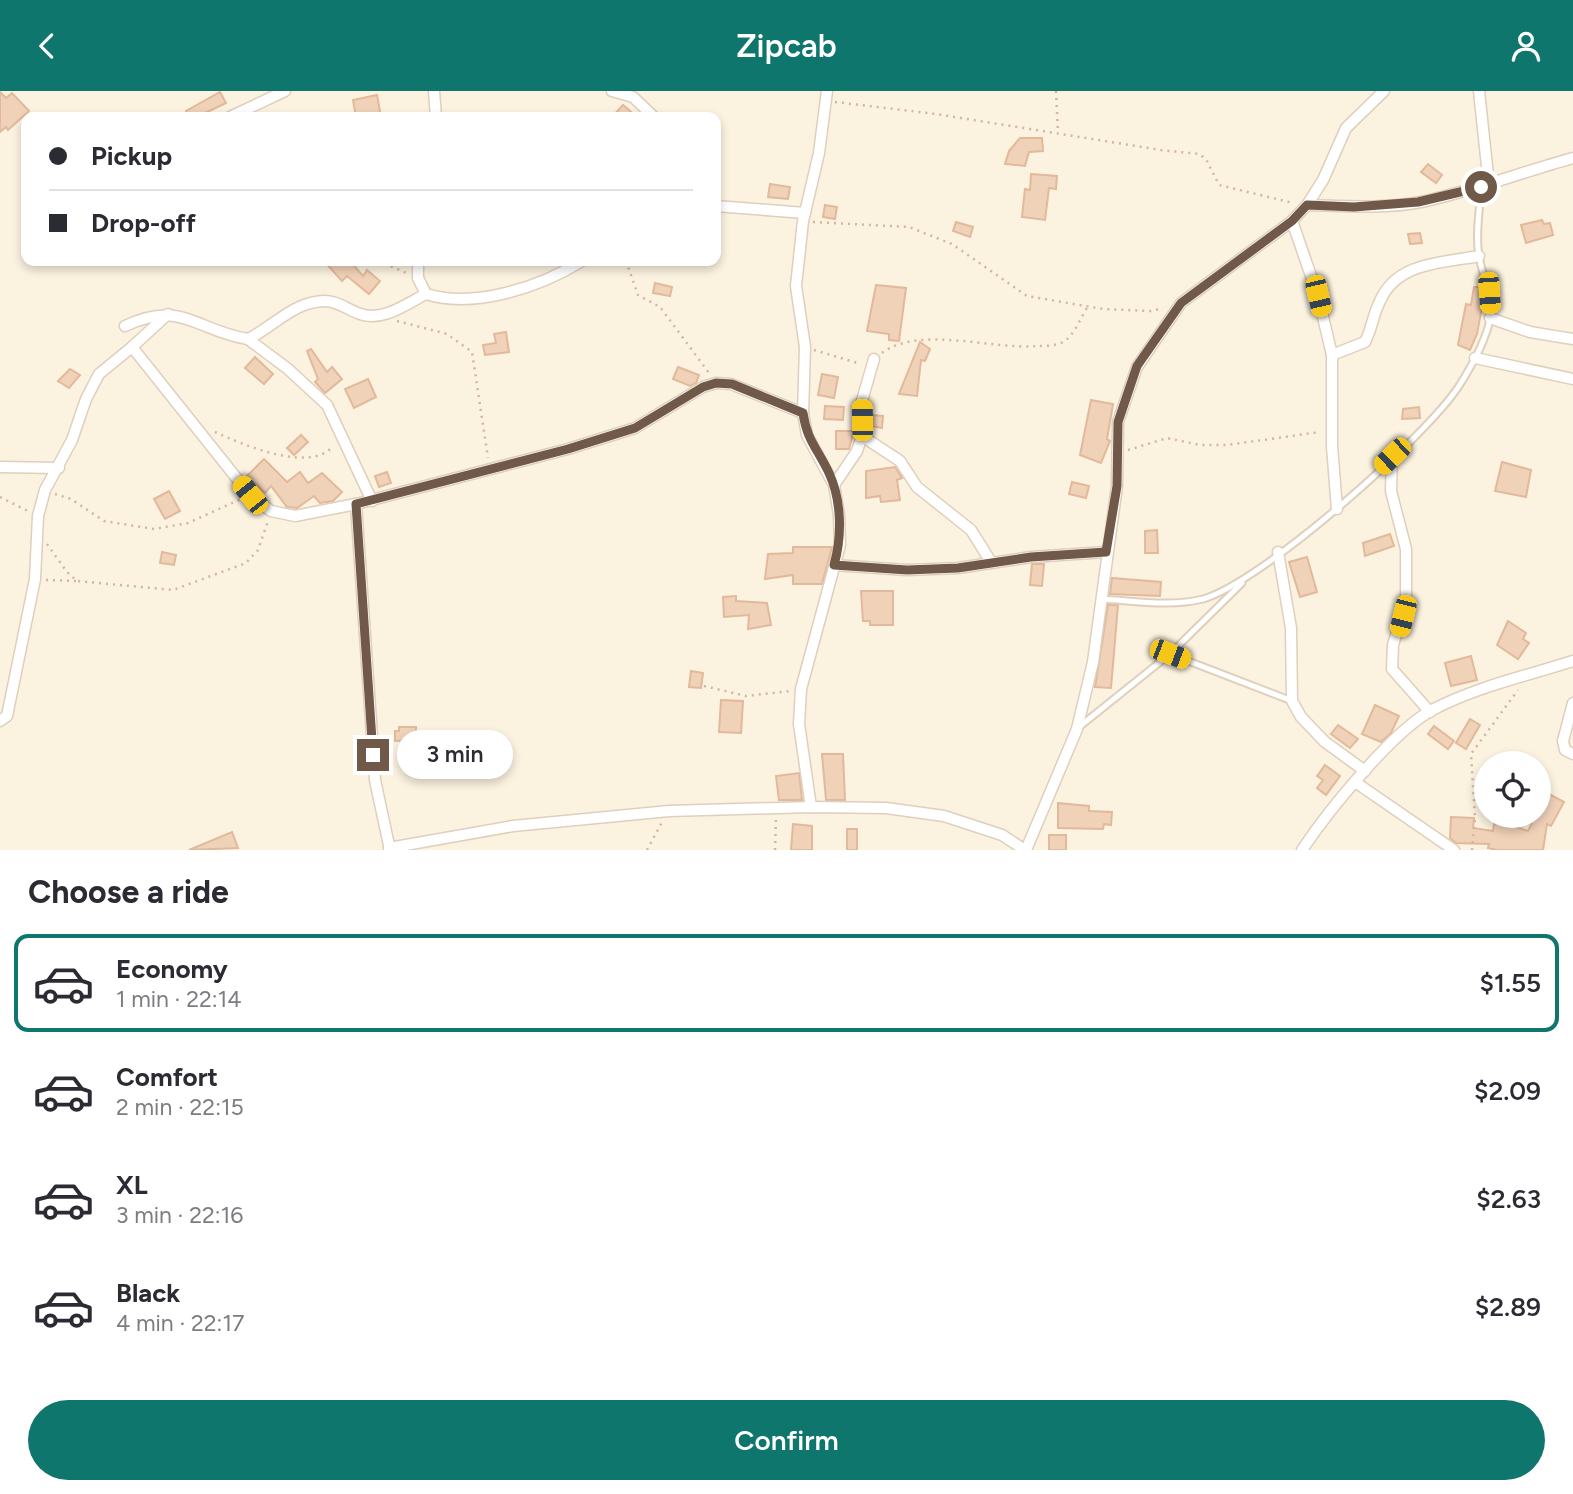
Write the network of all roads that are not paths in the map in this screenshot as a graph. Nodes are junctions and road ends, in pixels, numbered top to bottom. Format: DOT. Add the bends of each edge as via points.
graph roads {
  1 [pos="285,91"];
  2 [pos="434,91"];
  3 [pos="612,91"];
  4 [pos="1384,91"];
  5 [pos="1479,91"];
  6 [pos="826,96"];
  7 [pos="241,112"];
  8 [pos="436,112"];
  9 [pos="649,112"];
  10 [pos="1573,158"];
  11 [pos="1485,186"];
  12 [pos="1307,205"];
  13 [pos="721,207"];
  14 [pos="804,217"];
  15 [pos="1292,221"];
  16 [pos="1479,256"];
  17 [pos="418,266"];
  18 [pos="573,266"];
  19 [pos="426,294"];
  20 [pos="168,314"];
  21 [pos="1490,318"];
  22 [pos="125,326"];
  23 [pos="248,339"];
  24 [pos="1573,339"];
  25 [pos="132,347"];
  26 [pos="1332,355"];
  27 [pos="1475,358"];
  28 [pos="874,359"];
  29 [pos="1573,379"];
  30 [pos="803,413"];
  31 [pos="862,436"];
  32 [pos="1392,456"];
  33 [pos="0,467"];
  34 [pos="59,468"];
  35 [pos="834,485"];
  36 [pos="372,501"];
  37 [pos="356,504"];
  38 [pos="1336,509"];
  39 [pos="1106,552"];
  40 [pos="1278,552"];
  41 [pos="991,562"];
  42 [pos="834,565"];
  43 [pos="1244,581"];
  44 [pos="1101,599"];
  45 [pos="1170,654"];
  46 [pos="1573,661"];
  47 [pos="1292,701"];
  48 [pos="1573,703"];
  49 [pos="1430,712"];
  50 [pos="0,721"];
  51 [pos="1077,729"];
  52 [pos="1573,754"];
  53 [pos="1365,771"];
  54 [pos="1355,782"];
  55 [pos="811,807"];
  56 [pos="389,849"];
  57 [pos="1025,850"];
  58 [pos="1302,850"];
  59 [pos="1454,850"];
  1 -- 7 [label="street"];
  2 -- 8 [label="street"];
  3 -- 9 [label="street" via="633,97"];
  4 -- 12 [label="street" via="1346,128"];
  5 -- 11 [label="street"];
  6 -- 14 [label="street"];
  10 -- 11 [label="street"];
  11 -- 12 [label="street" via="1418,202"];
  11 -- 16 [label="lane"];
  12 -- 15 [label="street"];
  13 -- 14 [label="street"];
  14 -- 30 [label="street" via="796,286 805,347"];
  15 -- 26 [label="street"];
  15 -- 39 [label="street" via="1181,303 1137,366 1118,422 1117,486"];
  16 -- 21 [label="lane"];
  16 -- 26 [label="street" via="1404,272 1380,300 1364,342"];
  17 -- 19 [label="street"];
  18 -- 19 [label="street" via="535,287 475,298 442,299"];
  19 -- 23 [label="street" via="372,317 324,301 285,314"];
  20 -- 22 [label="street"];
  20 -- 23 [label="street"];
  20 -- 25 [label="street"];
  21 -- 24 [label="street" via="1530,332"];
  21 -- 27 [label="lane"];
  23 -- 36 [label="street" via="327,405"];
  25 -- 34 [label="street" via="99,374"];
  25 -- 37 [label="street" via="250,495 271,511 295,516"];
  26 -- 38 [label="street"];
  27 -- 29 [label="street"];
  27 -- 32 [label="lane" via="1458,388"];
  28 -- 31 [label="street" via="862,404"];
  30 -- 35 [label="street" via="807,435"];
  30 -- 36 [label="street" via="732,384 716,383 635,428"];
  31 -- 35 [label="street"];
  31 -- 41 [label="street" via="900,461 916,487 971,530"];
  32 -- 38 [label="lane"];
  32 -- 49 [label="street" via="1391,491 1406,549 1406,603 1393,645 1392,669"];
  33 -- 34 [label="street"];
  34 -- 50 [label="street" via="45,490 38,516 35,579 7,716"];
  35 -- 42 [label="street" via="840,545"];
  36 -- 37 [label="street"];
  37 -- 56 [label="street" via="375,780"];
  38 -- 40 [label="lane"];
  39 -- 41 [label="street"];
  39 -- 44 [label="street"];
  40 -- 43 [label="lane"];
  40 -- 47 [label="street" via="1291,628"];
  41 -- 42 [label="street" via="907,570"];
  42 -- 55 [label="street" via="801,689 799,724"];
  43 -- 44 [label="lane" via="1203,599 1162,603"];
  43 -- 45 [label="lane"];
  44 -- 51 [label="street" via="1093,662"];
  45 -- 47 [label="lane"];
  45 -- 51 [label="lane"];
  46 -- 49 [label="street" via="1473,692"];
  47 -- 53 [label="street" via="1325,742"];
  48 -- 52 [label="street" via="1563,741 1565,750"];
  49 -- 53 [label="street"];
  51 -- 57 [label="street"];
  53 -- 54 [label="street"];
  54 -- 58 [label="street"];
  54 -- 59 [label="street"];
  55 -- 56 [label="street" via="669,811 513,826"];
  55 -- 57 [label="street" via="886,808 944,816 1002,835"];
}
